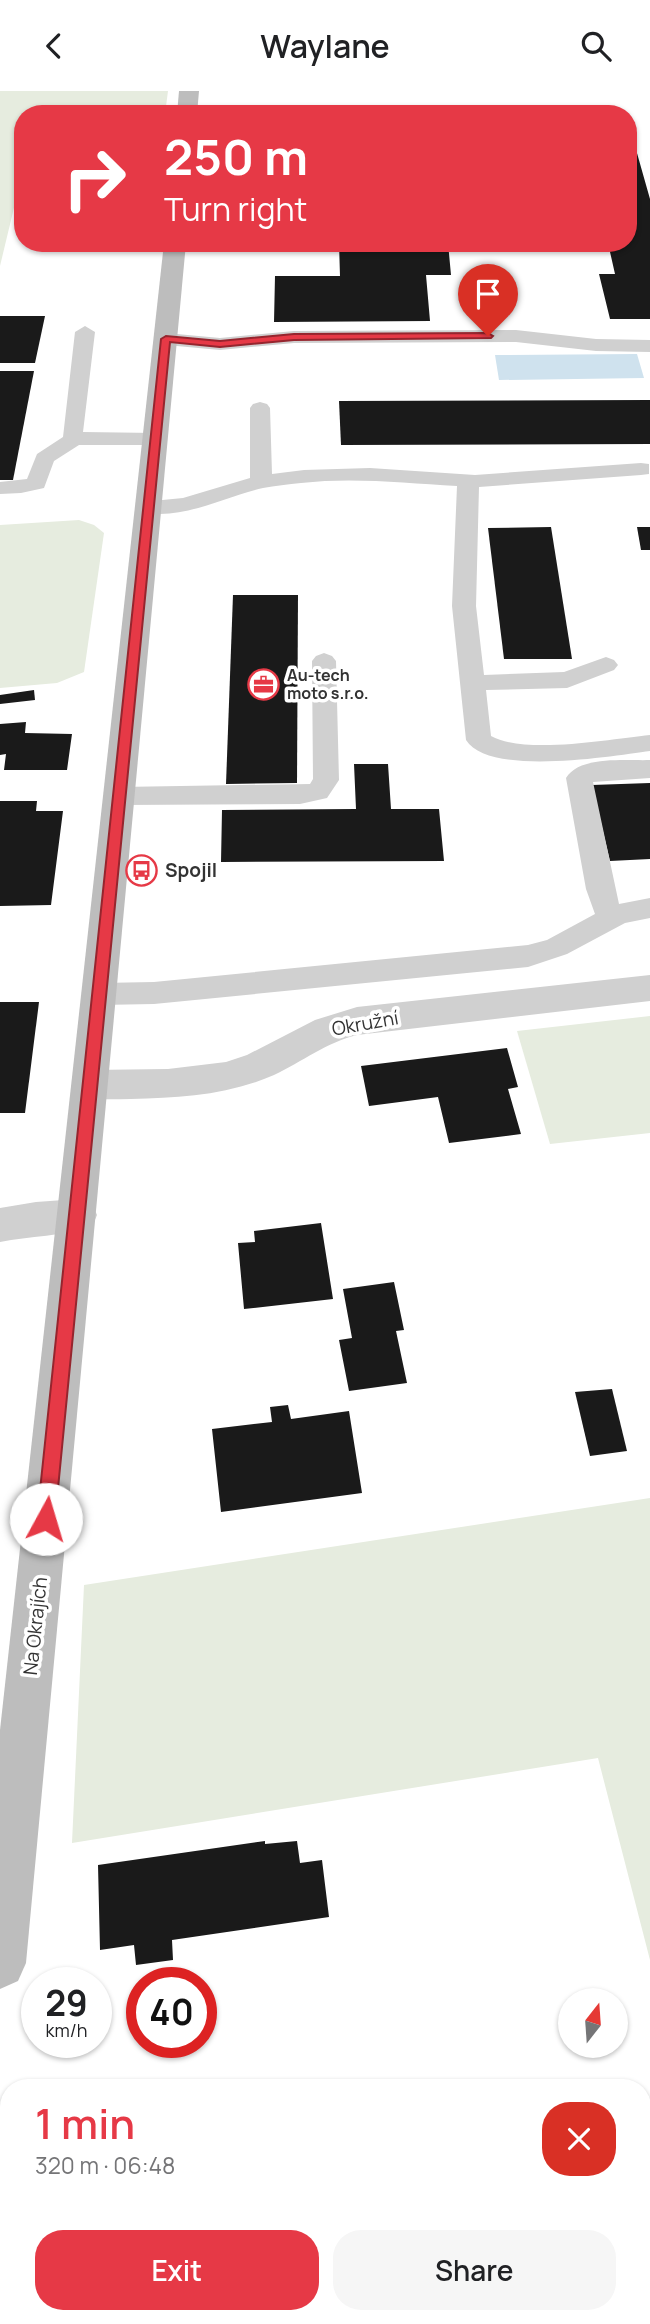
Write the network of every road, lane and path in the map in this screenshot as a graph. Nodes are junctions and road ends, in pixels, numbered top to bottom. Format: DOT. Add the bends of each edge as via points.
graph roads {
  1 [pos="174,252"];
  2 [pos="85,332"];
  3 [pos="166,339"];
  4 [pos="650,346"];
  5 [pos="261,408"];
  6 [pos="75,438"];
  7 [pos="156,439"];
  8 [pos="640,469"];
  9 [pos="468,481"];
  10 [pos="261,482"];
  11 [pos="0,488"];
  12 [pos="150,507"];
  13 [pos="324,661"];
  14 [pos="606,665"];
  15 [pos="472,683"];
  16 [pos="650,743"];
  17 [pos="650,769"];
  18 [pos="120,796"];
  19 [pos="650,908"];
  20 [pos="610,918"];
  21 [pos="650,988"];
  22 [pos="100,994"];
  23 [pos="90,1085"];
  24 [pos="78,1215"];
  25 [pos="0,1225"];
  26 [pos="6,1850"];
  27 [pos="0,1963"];
  1 -- 3 [label="street, Na Okrajích"];
  2 -- 6 [label="lane" via="72,432"];
  3 -- 4 [label="lane" via="220,344 294,337 516,336"];
  3 -- 7 [label="street, Na Okrajích"];
  5 -- 10 [label="lane"];
  6 -- 7 [label="lane"];
  6 -- 11 [label="lane" via="44,458 36,483"];
  7 -- 12 [label="street, Na Okrajích"];
  8 -- 9 [label="lane"];
  9 -- 10 [label="lane" via="342,474"];
  9 -- 15 [label="lane" via="464,606"];
  10 -- 12 [label="lane" via="185,504"];
  12 -- 18 [label="street, Na Okrajích"];
  13 -- 18 [label="lane" via="326,780 318,792"];
  14 -- 15 [label="lane" via="567,680"];
  15 -- 16 [label="lane" via="477,735 488,747 529,753"];
  17 -- 20 [label="lane" via="591,772 579,778"];
  18 -- 22 [label="street, Na Okrajích"];
  19 -- 20 [label="lane"];
  20 -- 22 [label="lane" via="557,947 528,956 154,993"];
  21 -- 23 [label="street, Okružní" via="357,1021 322,1031 249,1070 228,1076"];
  22 -- 23 [label="street, Na Okrajích"];
  23 -- 24 [label="street, Na Okrajích"];
  24 -- 25 [label="street"];
  24 -- 26 [label="street, Na Okrajích"];
  26 -- 27 [label="street, Na Okrajích"];
}
